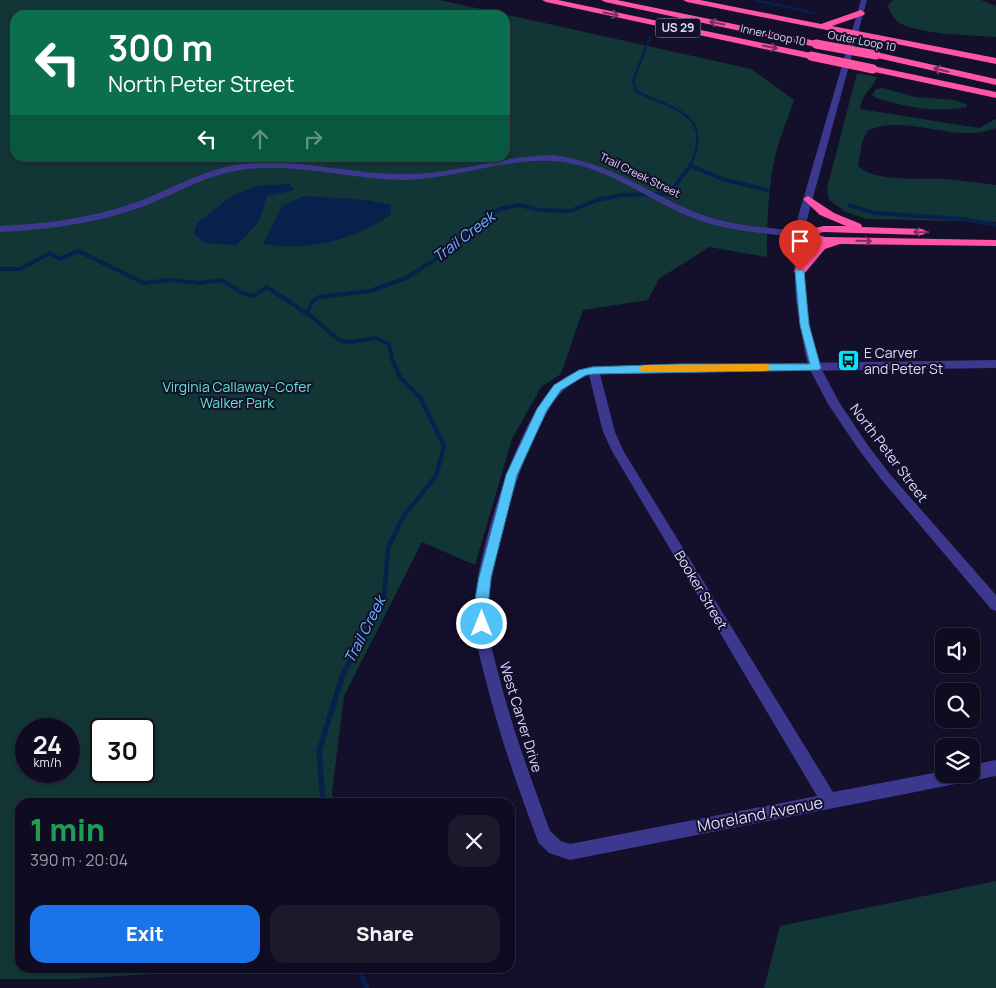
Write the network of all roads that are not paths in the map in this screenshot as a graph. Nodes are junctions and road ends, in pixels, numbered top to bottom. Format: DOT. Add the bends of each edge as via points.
graph roads {
  1 [pos="546,0"];
  2 [pos="605,0"];
  3 [pos="686,0"];
  4 [pos="864,0"];
  5 [pos="860,17"];
  6 [pos="817,26"];
  7 [pos="855,33"];
  8 [pos="889,39"];
  9 [pos="996,61"];
  10 [pos="996,82"];
  11 [pos="996,96"];
  12 [pos="510,159"];
  13 [pos="497,162"];
  14 [pos="808,199"];
  15 [pos="0,229"];
  16 [pos="881,231"];
  17 [pos="996,233"];
  18 [pos="798,234"];
  19 [pos="839,241"];
  20 [pos="996,243"];
  21 [pos="800,271"];
  22 [pos="996,364"];
  23 [pos="816,368"];
  24 [pos="593,370"];
  25 [pos="996,606"];
  26 [pos="996,768"];
  27 [pos="980,771"];
  28 [pos="935,780"];
  29 [pos="829,800"];
  30 [pos="553,847"];
  1 -- 11 [label="highway, Inner Loop 10 / US 29, one-way, bridge"];
  10 -- 2 [label="highway, Outer Loop 10 / US 29, one-way, bridge"];
  3 -- 6 [label="highway"];
  4 -- 5 [label="street, North Peter Street"];
  5 -- 6 [label="highway"];
  5 -- 7 [label="street, North Peter Street"];
  5 -- 8 [label="highway" via="868,30"];
  6 -- 7 [label="highway"];
  7 -- 8 [label="highway"];
  7 -- 14 [label="street, North Peter Street"];
  8 -- 9 [label="highway"];
  12 -- 18 [label="street, Trail Creek Street" via="554,158 583,163 620,177 694,215 729,226"];
  13 -- 15 [label="street, Trail Creek Street" via="403,178 279,165 248,165 213,173 136,206 109,213 50,225"];
  14 -- 16 [label="highway" via="833,217"];
  14 -- 18 [label="street, North Peter Street"];
  17 -- 16 [label="highway, one-way"];
  16 -- 18 [label="highway" via="824,230"];
  18 -- 19 [label="highway"];
  18 -- 21 [label="street, North Peter Street"];
  19 -- 20 [label="highway, one-way"];
  19 -- 21 [label="highway" via="821,247"];
  21 -- 23 [label="street, North Peter Street" via="805,325"];
  22 -- 23 [label="street, West Carver Drive"];
  23 -- 24 [label="street, West Carver Drive"];
  23 -- 25 [label="street, North Peter Street" via="834,404 885,476"];
  24 -- 29 [label="street, Booker Street" via="605,419 619,453"];
  24 -- 30 [label="street, West Carver Drive" via="557,388 542,409 523,448 503,501 481,600 488,662 507,735 544,836"];
  26 -- 27 [label="street"];
  28 -- 29 [label="street, Moreland Avenue"];
  29 -- 30 [label="street, Moreland Avenue" via="570,852"];
}
